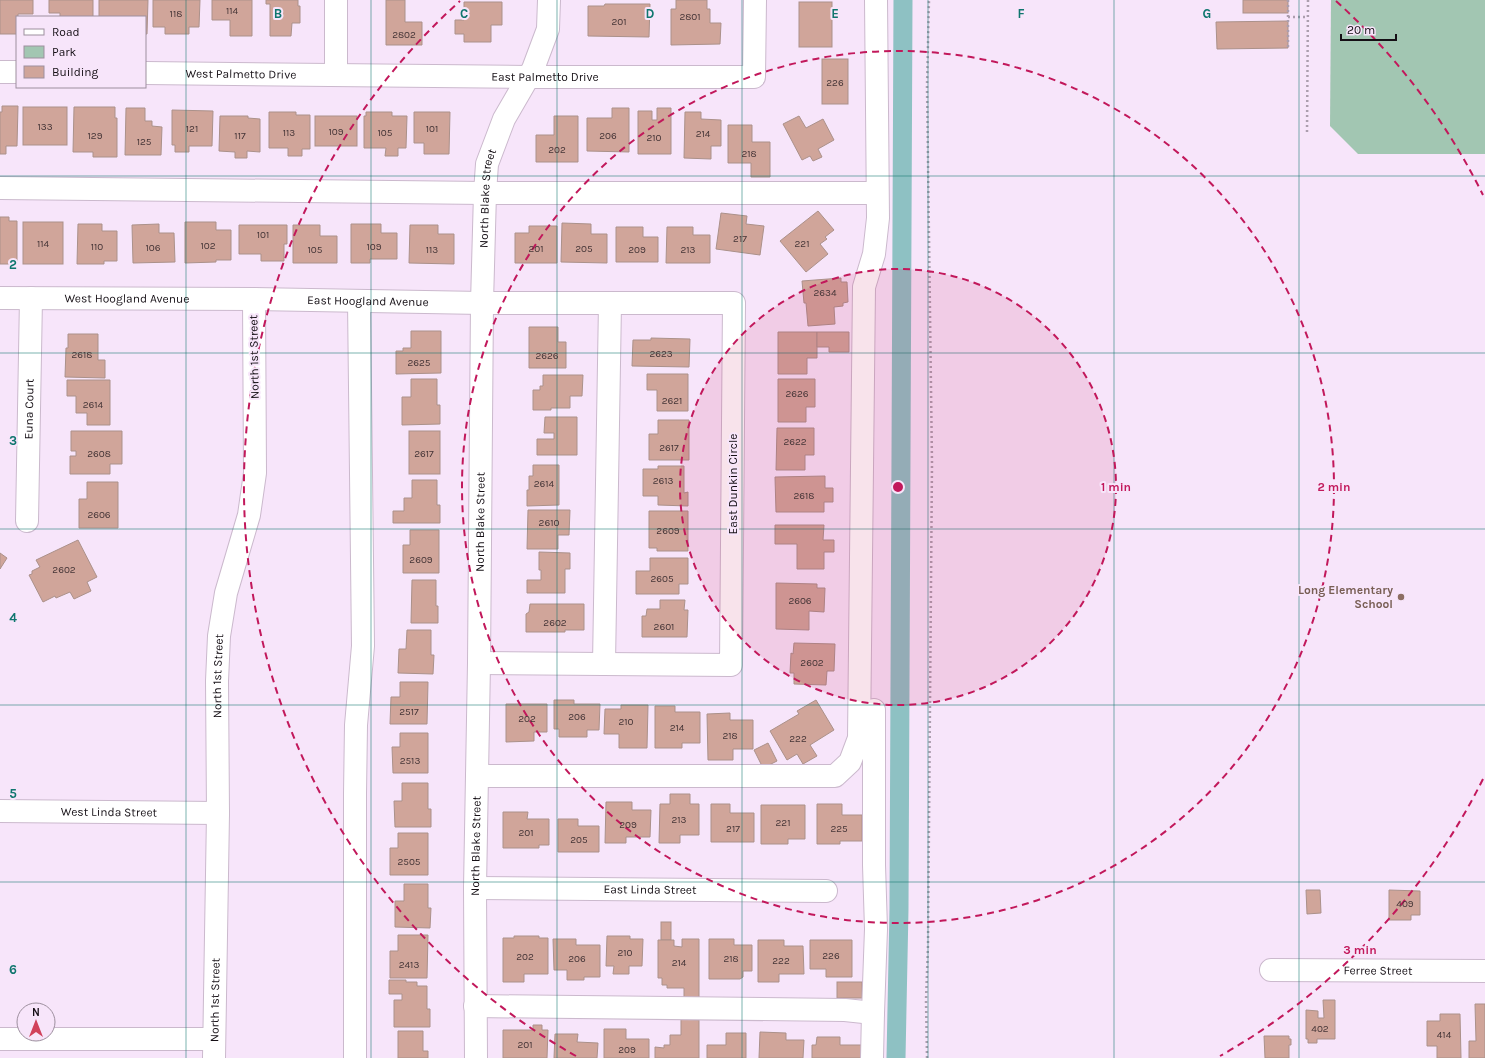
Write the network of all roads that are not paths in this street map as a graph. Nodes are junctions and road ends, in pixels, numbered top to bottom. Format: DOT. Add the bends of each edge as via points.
graph roads {
  1 [pos="336,0"];
  2 [pos="549,0"];
  3 [pos="755,0"];
  4 [pos="876,0"];
  5 [pos="0,72"];
  6 [pos="16,72"];
  7 [pos="146,73"];
  8 [pos="336,75"];
  9 [pos="528,77"];
  10 [pos="0,188"];
  11 [pos="485,193"];
  12 [pos="878,193"];
  13 [pos="0,298"];
  14 [pos="31,298"];
  15 [pos="254,299"];
  16 [pos="359,301"];
  17 [pos="482,303"];
  18 [pos="610,303"];
  19 [pos="27,520"];
  20 [pos="479,663"];
  21 [pos="604,664"];
  22 [pos="860,678"];
  23 [pos="477,776"];
  24 [pos="0,811"];
  25 [pos="218,813"];
  26 [pos="475,888"];
  27 [pos="826,891"];
  28 [pos="1271,970"];
  29 [pos="1485,971"];
  30 [pos="475,1006"];
  31 [pos="873,1013"];
  32 [pos="0,1039"];
  33 [pos="214,1049"];
  34 [pos="355,1058"];
  35 [pos="476,1058"];
  36 [pos="872,1058"];
  1 -- 8 [label="street"];
  2 -- 9 [label="street, North Blake Street" via="548,29"];
  3 -- 9 [label="street, East Palmetto Drive" via="754,77"];
  4 -- 12 [label="street"];
  5 -- 6 [label="street"];
  7 -- 8 [label="street, West Palmetto Drive"];
  8 -- 9 [label="street, East Palmetto Drive"];
  9 -- 11 [label="street, North Blake Street" via="504,119 487,164"];
  10 -- 11 [label="street"];
  11 -- 12 [label="street"];
  11 -- 17 [label="street, North Blake Street"];
  12 -- 22 [label="street" via="874,254 864,287"];
  13 -- 14 [label="street, West Hoogland Avenue"];
  14 -- 15 [label="street, West Hoogland Avenue"];
  14 -- 19 [label="street, Euna Court"];
  15 -- 16 [label="street, East Hoogland Avenue"];
  15 -- 25 [label="street, North 1st Street" via="255,473 249,514 226,593 219,636"];
  16 -- 17 [label="street, East Hoogland Avenue"];
  16 -- 34 [label="street" via="363,646 356,725"];
  17 -- 18 [label="street, East Dunkin Circle"];
  17 -- 20 [label="street, North Blake Street"];
  18 -- 21 [label="street"];
  18 -- 21 [label="street, East Dunkin Circle" via="734,303 732,665"];
  20 -- 21 [label="street, East Dunkin Circle"];
  20 -- 23 [label="street, North Blake Street"];
  22 -- 23 [label="street" via="859,738 850,762 835,776"];
  22 -- 31 [label="street" via="868,678 874,682 876,929"];
  23 -- 26 [label="street, North Blake Street"];
  24 -- 25 [label="street, West Linda Street"];
  25 -- 33 [label="street, North 1st Street"];
  26 -- 27 [label="street, East Linda Street"];
  26 -- 30 [label="street, North Blake Street"];
  28 -- 29 [label="street, Ferree Street"];
  30 -- 31 [label="street" via="845,1010"];
  30 -- 35 [label="street, North Blake Street"];
  31 -- 36 [label="street"];
  32 -- 33 [label="street"];
}
